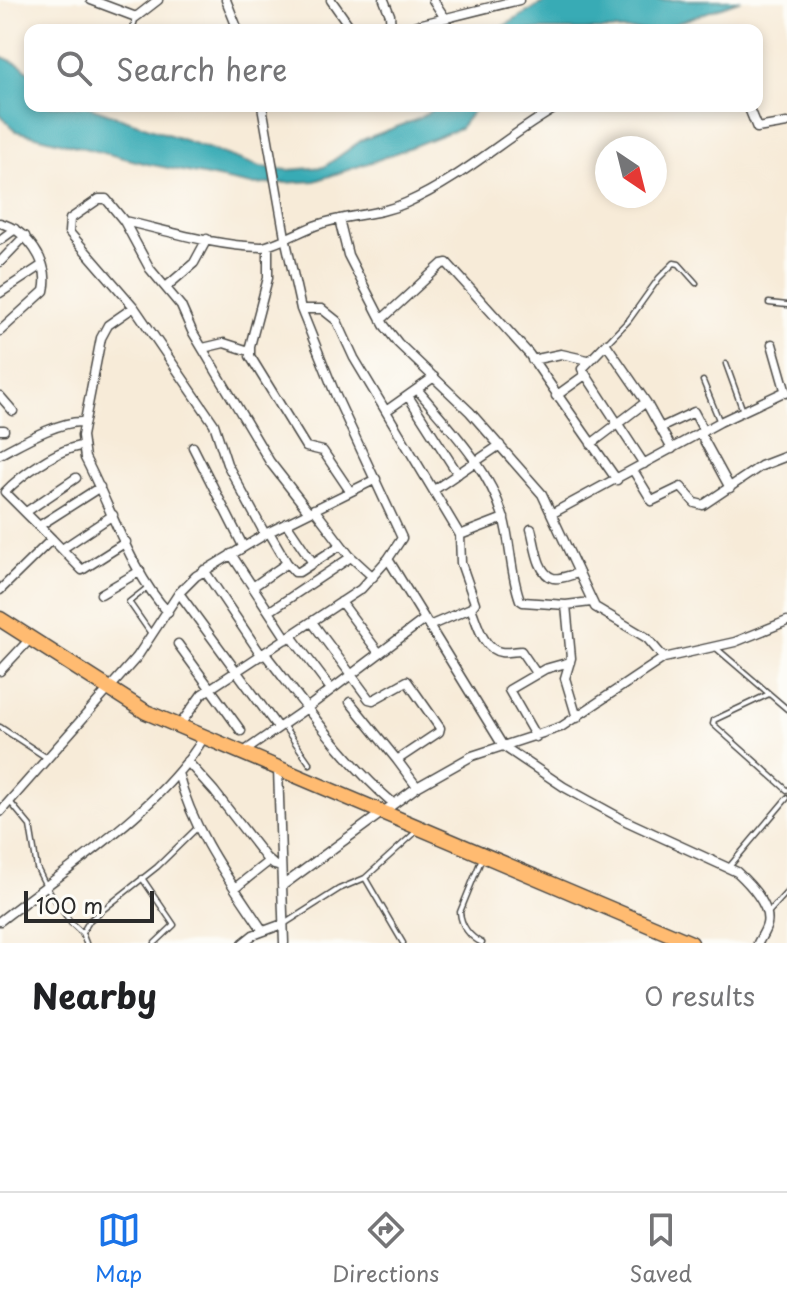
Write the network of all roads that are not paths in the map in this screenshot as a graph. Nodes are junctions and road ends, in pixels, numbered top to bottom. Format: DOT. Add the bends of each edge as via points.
graph roads {
  1 [pos="91,0"];
  2 [pos="112,0"];
  3 [pos="158,0"];
  4 [pos="226,0"];
  5 [pos="331,0"];
  6 [pos="384,0"];
  7 [pos="433,0"];
  8 [pos="519,0"];
  9 [pos="506,2"];
  10 [pos="120,11"];
  11 [pos="136,17"];
  12 [pos="445,18"];
  13 [pos="134,24"];
  14 [pos="236,24"];
  15 [pos="348,24"];
  16 [pos="391,24"];
  17 [pos="422,24"];
  18 [pos="263,112"];
  19 [pos="549,112"];
  20 [pos="750,112"];
  21 [pos="787,123"];
  22 [pos="339,219"];
  23 [pos="124,221"];
  24 [pos="0,223"];
  25 [pos="15,229"];
  26 [pos="25,236"];
  27 [pos="285,237"];
  28 [pos="207,239"];
  29 [pos="0,240"];
  30 [pos="268,246"];
  31 [pos="0,262"];
  32 [pos="41,266"];
  33 [pos="696,283"];
  34 [pos="166,287"];
  35 [pos="0,293"];
  36 [pos="769,303"];
  37 [pos="787,305"];
  38 [pos="134,307"];
  39 [pos="301,309"];
  40 [pos="381,320"];
  41 [pos="0,331"];
  42 [pos="606,344"];
  43 [pos="772,344"];
  44 [pos="203,348"];
  45 [pos="249,351"];
  46 [pos="532,360"];
  47 [pos="588,360"];
  48 [pos="726,364"];
  49 [pos="585,375"];
  50 [pos="434,377"];
  51 [pos="703,381"];
  52 [pos="417,389"];
  53 [pos="786,394"];
  54 [pos="0,396"];
  55 [pos="408,396"];
  56 [pos="556,396"];
  57 [pos="646,402"];
  58 [pos="13,411"];
  59 [pos="386,411"];
  60 [pos="743,411"];
  61 [pos="84,422"];
  62 [pos="720,422"];
  63 [pos="617,423"];
  64 [pos="660,428"];
  65 [pos="702,432"];
  66 [pos="591,444"];
  67 [pos="500,445"];
  68 [pos="82,446"];
  69 [pos="193,447"];
  70 [pos="672,449"];
  71 [pos="0,454"];
  72 [pos="787,456"];
  73 [pos="476,461"];
  74 [pos="644,464"];
  75 [pos="633,470"];
  76 [pos="458,474"];
  77 [pos="76,478"];
  78 [pos="376,479"];
  79 [pos="617,480"];
  80 [pos="100,487"];
  81 [pos="730,488"];
  82 [pos="434,490"];
  83 [pos="350,491"];
  84 [pos="3,495"];
  85 [pos="311,510"];
  86 [pos="26,512"];
  87 [pos="553,513"];
  88 [pos="113,515"];
  89 [pos="504,518"];
  90 [pos="286,523"];
  91 [pos="39,526"];
  92 [pos="531,529"];
  93 [pos="267,533"];
  94 [pos="460,535"];
  95 [pos="52,539"];
  96 [pos="126,542"];
  97 [pos="341,545"];
  98 [pos="243,546"];
  99 [pos="62,549"];
  100 [pos="231,554"];
  101 [pos="351,557"];
  102 [pos="388,559"];
  103 [pos="287,563"];
  104 [pos="313,563"];
  105 [pos="204,570"];
  106 [pos="140,571"];
  107 [pos="579,573"];
  108 [pos="373,577"];
  109 [pos="254,586"];
  110 [pos="149,587"];
  111 [pos="0,590"];
  112 [pos="179,593"];
  113 [pos="101,594"];
  114 [pos="341,602"];
  115 [pos="591,602"];
  116 [pos="566,605"];
  117 [pos="471,608"];
  118 [pos="270,611"];
  119 [pos="168,612"];
  120 [pos="0,619"];
  121 [pos="787,621"];
  122 [pos="312,622"];
  123 [pos="427,622"];
  124 [pos="152,635"];
  125 [pos="289,637"];
  126 [pos="31,638"];
  127 [pos="178,644"];
  128 [pos="715,647"];
  129 [pos="379,653"];
  130 [pos="264,655"];
  131 [pos="664,658"];
  132 [pos="570,662"];
  133 [pos="0,671"];
  134 [pos="238,671"];
  135 [pos="536,673"];
  136 [pos="350,674"];
  137 [pos="210,689"];
  138 [pos="331,689"];
  139 [pos="109,690"];
  140 [pos="769,694"];
  141 [pos="350,702"];
  142 [pos="786,706"];
  143 [pos="307,708"];
  144 [pos="577,718"];
  145 [pos="179,726"];
  146 [pos="280,726"];
  147 [pos="0,727"];
  148 [pos="241,731"];
  149 [pos="204,737"];
  150 [pos="536,737"];
  151 [pos="503,746"];
  152 [pos="241,753"];
  153 [pos="47,758"];
  154 [pos="397,760"];
  155 [pos="187,761"];
  156 [pos="310,764"];
  157 [pos="278,769"];
  158 [pos="178,773"];
  159 [pos="417,787"];
  160 [pos="787,790"];
  161 [pos="787,798"];
  162 [pos="9,801"];
  163 [pos="388,809"];
  164 [pos="0,812"];
  165 [pos="197,828"];
  166 [pos="420,829"];
  167 [pos="483,855"];
  168 [pos="269,861"];
  169 [pos="281,867"];
  170 [pos="728,868"];
  171 [pos="142,878"];
  172 [pos="365,878"];
  173 [pos="46,886"];
  174 [pos="282,886"];
  175 [pos="235,888"];
  176 [pos="787,892"];
  177 [pos="767,915"];
  178 [pos="0,921"];
  179 [pos="283,924"];
  180 [pos="263,931"];
  181 [pos="82,933"];
  182 [pos="86,943"];
  183 [pos="155,943"];
  184 [pos="243,943"];
  185 [pos="284,943"];
  186 [pos="403,943"];
  187 [pos="482,943"];
  188 [pos="691,943"];
  189 [pos="758,943"];
  1 -- 10 [label="street"];
  2 -- 10 [label="street"];
  3 -- 11 [label="street"];
  4 -- 14 [label="street"];
  5 -- 15 [label="street"];
  6 -- 16 [label="street"];
  7 -- 12 [label="street"];
  8 -- 9 [label="street"];
  9 -- 12 [label="street"];
  10 -- 11 [label="street"];
  11 -- 13 [label="lane"];
  12 -- 17 [label="street"];
  18 -- 27 [label="street"];
  19 -- 22 [label="street" via="457,178 381,213"];
  20 -- 21 [label="street" via="757,128"];
  22 -- 27 [label="street"];
  22 -- 40 [label="street" via="348,255"];
  23 -- 28 [label="street"];
  23 -- 34 [label="street" via="143,259"];
  23 -- 38 [label="street" via="103,198 70,219 68,228"];
  24 -- 25 [label="street"];
  25 -- 26 [label="street"];
  25 -- 29 [label="street"];
  26 -- 31 [label="street"];
  26 -- 32 [label="street"];
  27 -- 30 [label="street"];
  27 -- 39 [label="street"];
  28 -- 30 [label="street"];
  28 -- 34 [label="street" via="194,263"];
  30 -- 45 [label="street" via="268,278"];
  32 -- 35 [label="street"];
  32 -- 41 [label="street" via="44,291"];
  33 -- 42 [label="lane" via="674,263"];
  34 -- 44 [label="street"];
  36 -- 37 [label="lane"];
  38 -- 61 [label="street" via="108,325 101,338"];
  38 -- 93 [label="street" via="214,424 227,464"];
  39 -- 59 [label="street" via="322,309 337,321"];
  39 -- 78 [label="street"];
  40 -- 46 [label="street" via="447,263"];
  40 -- 50 [label="street"];
  42 -- 47 [label="street"];
  42 -- 57 [label="street"];
  43 -- 53 [label="street"];
  44 -- 45 [label="street" via="224,343"];
  44 -- 85 [label="street" via="270,462"];
  45 -- 83 [label="street" via="306,447 323,451"];
  46 -- 47 [label="street" via="561,354"];
  46 -- 56 [label="street"];
  47 -- 49 [label="street" via="582,369"];
  48 -- 60 [label="lane"];
  49 -- 56 [label="street"];
  49 -- 63 [label="street"];
  50 -- 52 [label="street"];
  50 -- 67 [label="street"];
  51 -- 62 [label="lane"];
  52 -- 55 [label="street"];
  52 -- 73 [label="street"];
  53 -- 60 [label="street"];
  54 -- 58 [label="street"];
  55 -- 59 [label="street"];
  55 -- 76 [label="street"];
  56 -- 66 [label="street"];
  57 -- 63 [label="street"];
  57 -- 64 [label="street"];
  59 -- 82 [label="street"];
  60 -- 62 [label="street"];
  61 -- 68 [label="street"];
  61 -- 71 [label="street" via="57,427"];
  62 -- 65 [label="street"];
  63 -- 66 [label="street"];
  63 -- 74 [label="street"];
  64 -- 65 [label="street" via="694,412"];
  64 -- 70 [label="street"];
  65 -- 70 [label="street"];
  65 -- 81 [label="street"];
  66 -- 79 [label="street"];
  67 -- 73 [label="street"];
  67 -- 87 [label="street"];
  68 -- 80 [label="street"];
  68 -- 84 [label="street" via="65,448"];
  69 -- 98 [label="street"];
  70 -- 74 [label="street"];
  72 -- 81 [label="street" via="761,466"];
  73 -- 76 [label="street"];
  73 -- 89 [label="street"];
  74 -- 75 [label="street"];
  75 -- 79 [label="street"];
  75 -- 81 [label="street" via="652,501 681,487 703,505"];
  76 -- 82 [label="street"];
  77 -- 86 [label="street"];
  78 -- 83 [label="street"];
  78 -- 102 [label="street" via="402,538"];
  79 -- 87 [label="street"];
  80 -- 88 [label="street"];
  80 -- 91 [label="street"];
  82 -- 94 [label="street"];
  83 -- 85 [label="street"];
  84 -- 86 [label="street"];
  85 -- 90 [label="street"];
  85 -- 97 [label="street"];
  86 -- 91 [label="street"];
  87 -- 107 [label="street"];
  88 -- 96 [label="street"];
  88 -- 99 [label="street"];
  89 -- 94 [label="street"];
  89 -- 116 [label="street" via="520,600"];
  90 -- 93 [label="street"];
  90 -- 104 [label="street"];
  91 -- 95 [label="street"];
  92 -- 107 [label="street" via="548,575 556,579"];
  93 -- 98 [label="street"];
  93 -- 103 [label="street"];
  94 -- 117 [label="street" via="461,563 475,603"];
  95 -- 99 [label="street"];
  95 -- 111 [label="street"];
  96 -- 99 [label="street" via="82,570"];
  96 -- 106 [label="street"];
  97 -- 101 [label="street"];
  97 -- 104 [label="street"];
  98 -- 100 [label="street"];
  100 -- 105 [label="street"];
  100 -- 109 [label="street"];
  101 -- 108 [label="street"];
  101 -- 118 [label="street"];
  102 -- 108 [label="street"];
  102 -- 123 [label="street"];
  103 -- 104 [label="street" via="295,572"];
  103 -- 109 [label="street"];
  105 -- 112 [label="street"];
  105 -- 130 [label="street"];
  106 -- 110 [label="street"];
  106 -- 113 [label="street"];
  107 -- 115 [label="street"];
  108 -- 114 [label="street"];
  109 -- 118 [label="street"];
  110 -- 119 [label="street"];
  110 -- 124 [label="lane" via="129,602"];
  112 -- 119 [label="street"];
  112 -- 134 [label="street"];
  114 -- 122 [label="street"];
  114 -- 129 [label="street"];
  115 -- 116 [label="street"];
  115 -- 131 [label="street" via="647,638"];
  116 -- 132 [label="street"];
  117 -- 123 [label="street"];
  117 -- 135 [label="street" via="492,649 521,651"];
  118 -- 125 [label="street"];
  119 -- 124 [label="street"];
  120 -- 126 [label="highway"];
  121 -- 128 [label="street"];
  122 -- 125 [label="street"];
  122 -- 136 [label="street"];
  123 -- 129 [label="street"];
  123 -- 151 [label="street"];
  124 -- 139 [label="street"];
  125 -- 130 [label="street"];
  125 -- 138 [label="street"];
  126 -- 133 [label="street"];
  126 -- 139 [label="highway"];
  127 -- 137 [label="street"];
  128 -- 131 [label="street"];
  128 -- 140 [label="lane"];
  129 -- 136 [label="street"];
  130 -- 134 [label="street"];
  130 -- 143 [label="street"];
  131 -- 144 [label="street"];
  132 -- 135 [label="street"];
  132 -- 144 [label="street" via="565,678"];
  134 -- 137 [label="street"];
  134 -- 146 [label="street"];
  135 -- 150 [label="street" via="508,692"];
  136 -- 138 [label="street"];
  136 -- 154 [label="street" via="371,700 407,681 440,728"];
  137 -- 145 [label="street"];
  137 -- 148 [label="street"];
  138 -- 143 [label="street"];
  139 -- 145 [label="highway"];
  139 -- 153 [label="street"];
  140 -- 142 [label="lane"];
  140 -- 160 [label="lane" via="713,724"];
  141 -- 154 [label="street"];
  143 -- 146 [label="street"];
  143 -- 163 [label="street"];
  144 -- 150 [label="street"];
  145 -- 149 [label="highway"];
  146 -- 152 [label="street"];
  146 -- 156 [label="lane"];
  147 -- 153 [label="lane"];
  149 -- 152 [label="highway"];
  149 -- 155 [label="street"];
  150 -- 151 [label="street"];
  151 -- 159 [label="street" via="472,756"];
  151 -- 170 [label="street" via="626,821"];
  152 -- 157 [label="highway"];
  153 -- 162 [label="street"];
  154 -- 159 [label="street"];
  155 -- 158 [label="street"];
  155 -- 168 [label="street"];
  157 -- 163 [label="highway"];
  157 -- 169 [label="street"];
  158 -- 165 [label="street"];
  158 -- 173 [label="street"];
  159 -- 163 [label="street"];
  161 -- 170 [label="lane"];
  162 -- 164 [label="street"];
  162 -- 173 [label="lane" via="30,826 37,868"];
  163 -- 166 [label="highway"];
  163 -- 174 [label="street"];
  165 -- 171 [label="lane"];
  165 -- 175 [label="street"];
  166 -- 167 [label="highway"];
  166 -- 172 [label="lane"];
  167 -- 187 [label="lane" via="460,912 469,934"];
  167 -- 188 [label="highway"];
  168 -- 169 [label="street"];
  168 -- 175 [label="street"];
  169 -- 174 [label="street"];
  170 -- 177 [label="street" via="748,882"];
  171 -- 181 [label="lane" via="90,920"];
  171 -- 183 [label="lane" via="174,925"];
  172 -- 179 [label="lane"];
  172 -- 186 [label="lane"];
  173 -- 178 [label="street"];
  173 -- 181 [label="lane"];
  174 -- 179 [label="street"];
  175 -- 180 [label="street"];
  176 -- 177 [label="lane"];
  177 -- 189 [label="street"];
  179 -- 180 [label="street"];
  179 -- 185 [label="street"];
  180 -- 184 [label="street"];
  181 -- 182 [label="lane"];
}
